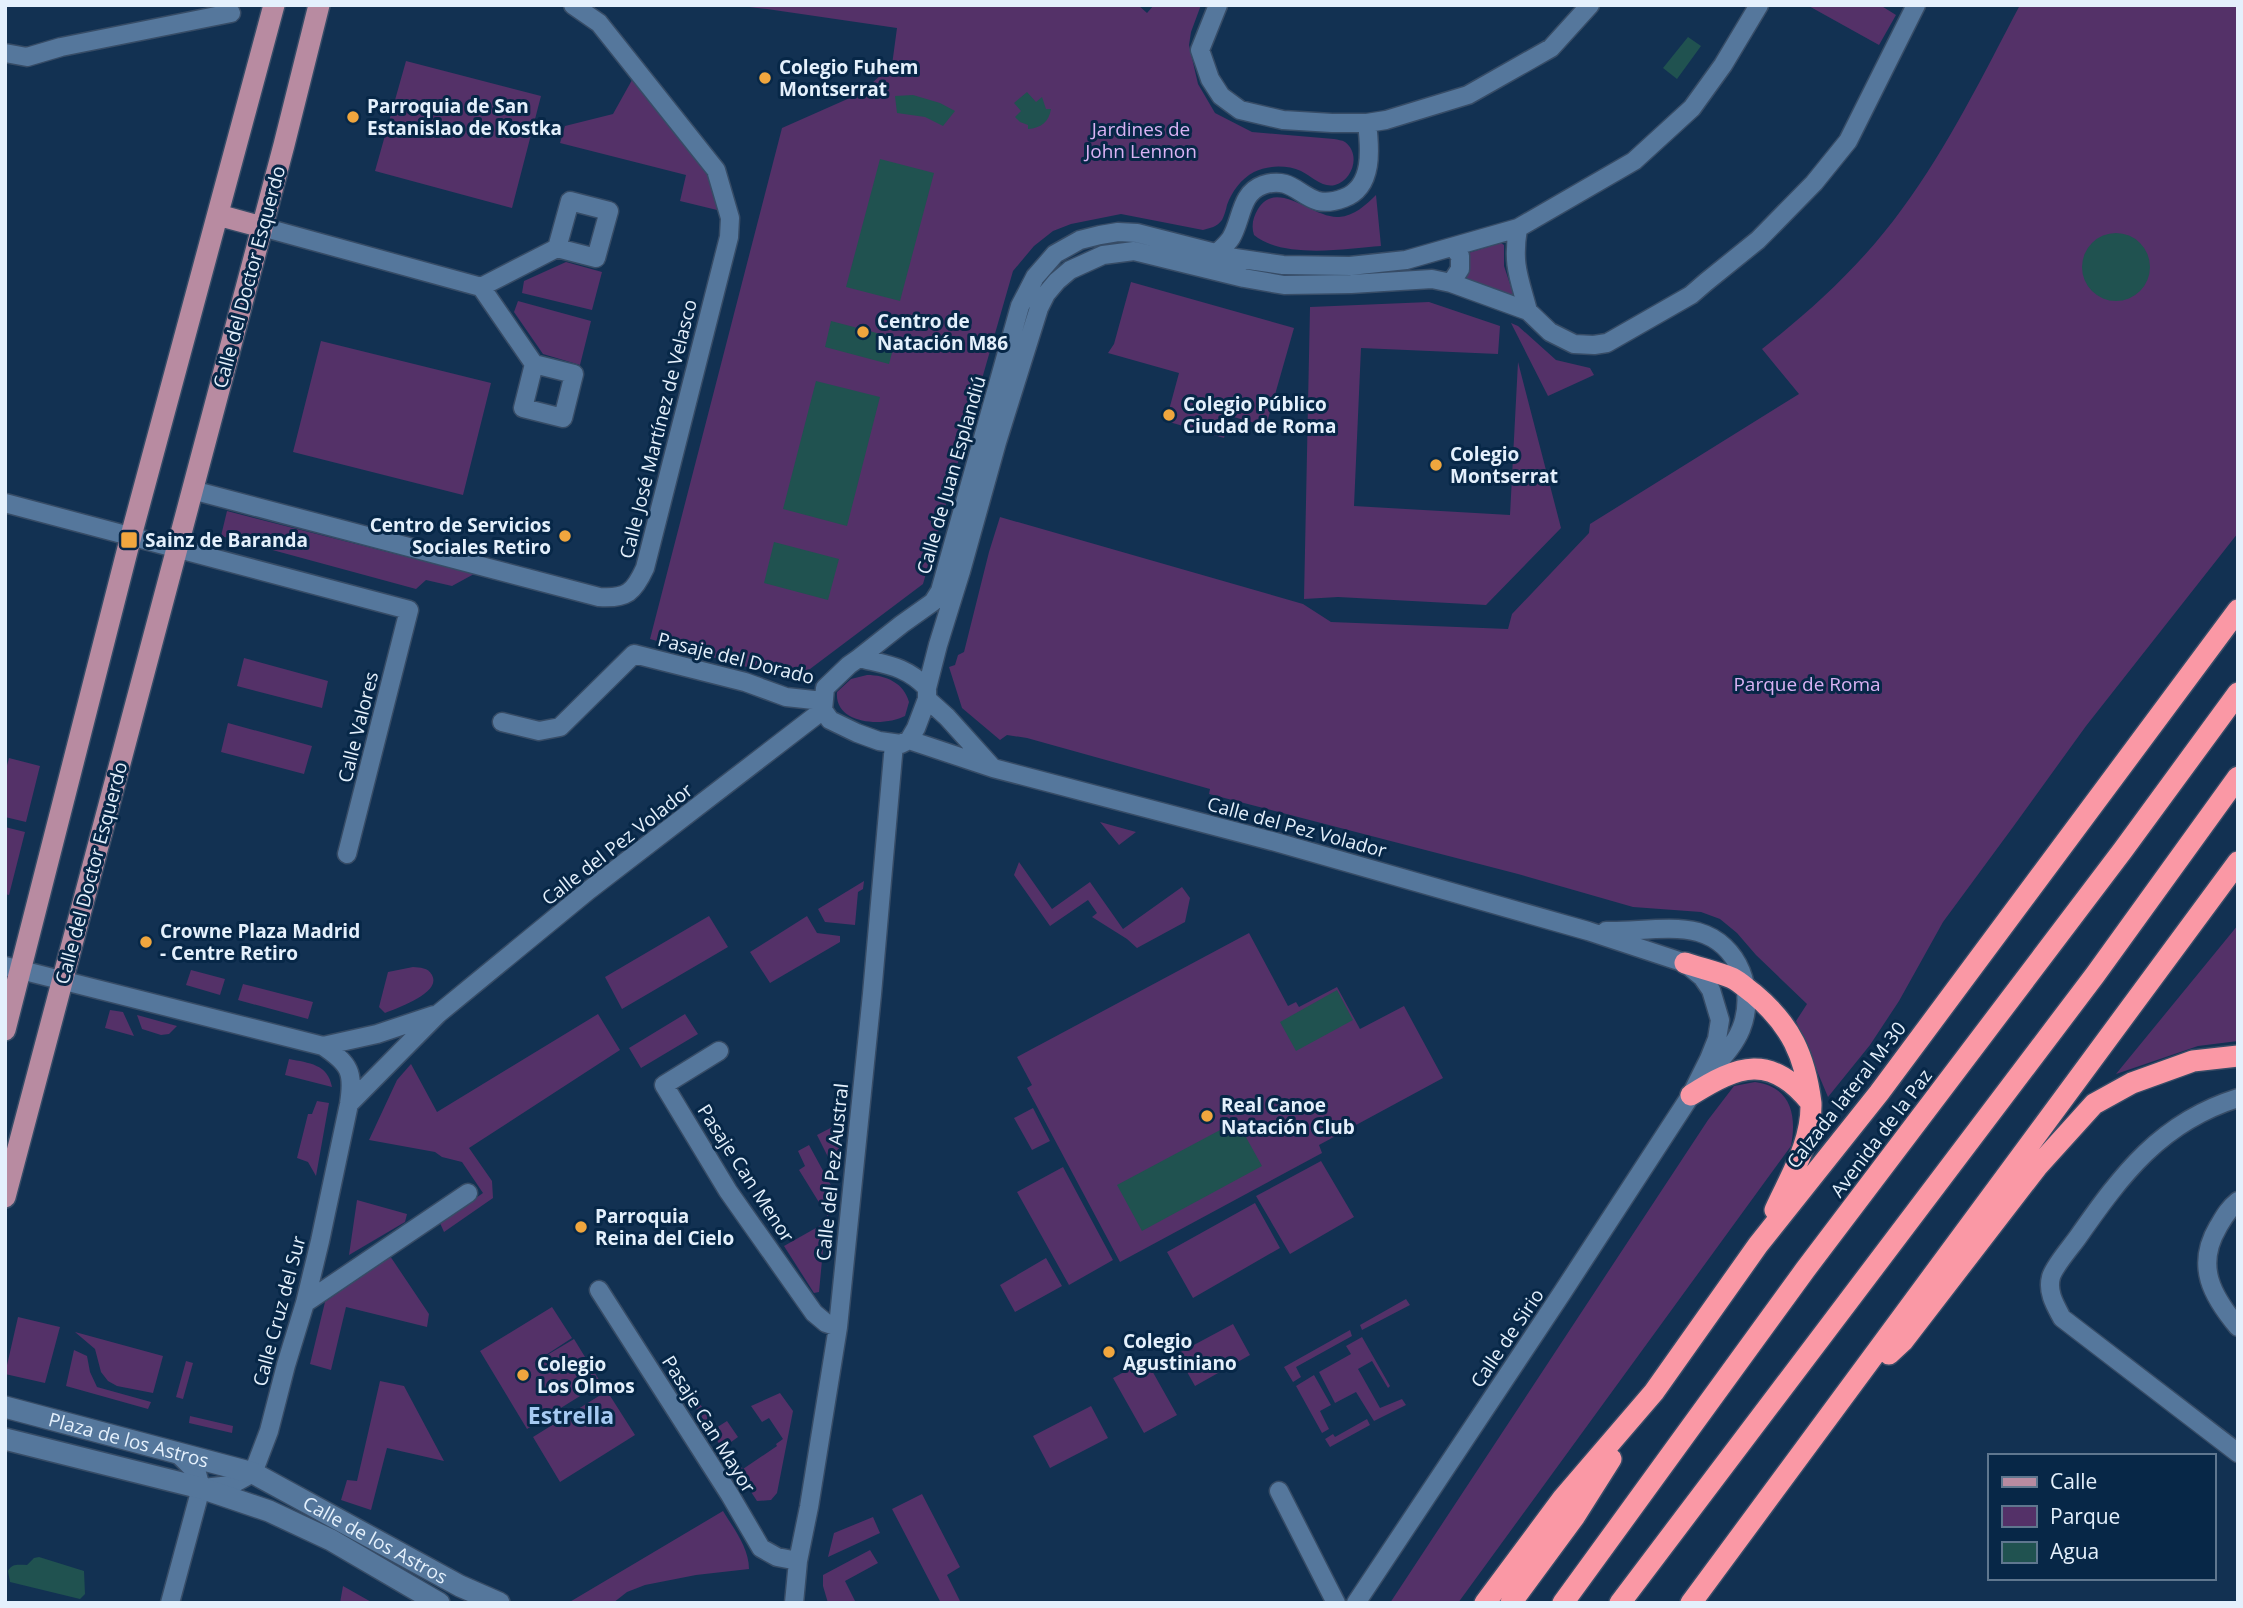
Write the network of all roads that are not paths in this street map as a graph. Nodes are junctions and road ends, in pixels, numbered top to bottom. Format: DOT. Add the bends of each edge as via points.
graph roads {
  1 [pos="274,5"];
  2 [pos="319,5"];
  3 [pos="573,5"];
  4 [pos="1218,5"];
  5 [pos="1590,5"];
  6 [pos="1759,5"];
  7 [pos="1916,5"];
  8 [pos="231,13"];
  9 [pos="5,53"];
  10 [pos="1367,123"];
  11 [pos="218,215"];
  12 [pos="262,227"];
  13 [pos="1518,228"];
  14 [pos="1231,238"];
  15 [pos="557,248"];
  16 [pos="1454,248"];
  17 [pos="1216,254"];
  18 [pos="1234,258"];
  19 [pos="1244,278"];
  20 [pos="1451,283"];
  21 [pos="481,286"];
  22 [pos="1528,311"];
  23 [pos="534,364"];
  24 [pos="192,490"];
  25 [pos="5,503"];
  26 [pos="131,537"];
  27 [pos="177,548"];
  28 [pos="2238,610"];
  29 [pos="859,658"];
  30 [pos="2238,693"];
  31 [pos="927,694"];
  32 [pos="823,705"];
  33 [pos="502,722"];
  34 [pos="901,742"];
  35 [pos="993,768"];
  36 [pos="2238,777"];
  37 [pos="347,854"];
  38 [pos="2234,869"];
  39 [pos="1588,931"];
  40 [pos="1685,962"];
  41 [pos="13,968"];
  42 [pos="63,979"];
  43 [pos="1746,988"];
  44 [pos="438,1014"];
  45 [pos="5,1030"];
  46 [pos="323,1046"];
  47 [pos="719,1051"];
  48 [pos="2238,1056"];
  49 [pos="1691,1095"];
  50 [pos="2238,1098"];
  51 [pos="1811,1103"];
  52 [pos="349,1104"];
  53 [pos="468,1193"];
  54 [pos="5,1197"];
  55 [pos="2238,1201"];
  56 [pos="1758,1245"];
  57 [pos="599,1290"];
  58 [pos="304,1303"];
  59 [pos="838,1326"];
  60 [pos="2238,1327"];
  61 [pos="1654,1392"];
  62 [pos="1844,1396"];
  63 [pos="5,1407"];
  64 [pos="5,1439"];
  65 [pos="177,1453"];
  66 [pos="2238,1453"];
  67 [pos="253,1473"];
  68 [pos="201,1489"];
  69 [pos="1279,1491"];
  70 [pos="798,1561"];
  71 [pos="170,1603"];
  72 [pos="439,1603"];
  73 [pos="499,1603"];
  74 [pos="794,1603"];
  75 [pos="1336,1603"];
  76 [pos="1356,1603"];
  77 [pos="1485,1603"];
  78 [pos="1511,1603"];
  79 [pos="1563,1603"];
  80 [pos="1620,1603"];
  81 [pos="1691,1603"];
  1 -- 11 [label="main road"];
  2 -- 12 [label="main road, Calle del Doctor Esquerdo"];
  3 -- 24 [label="street, Calle José Martínez de Velasco" via="599,23 716,170 730,218 729,237 638,583 628,594 600,597"];
  4 -- 10 [label="street" via="1200,50 1221,96 1240,110 1283,120"];
  5 -- 10 [label="street" via="1551,48 1468,95"];
  6 -- 13 [label="street, Calle de Juan Esplandiú" via="1692,108 1634,160"];
  7 -- 22 [label="street, Calle de Juan Esplandiú" via="1848,141 1779,220 1691,295 1606,343 1594,345 1559,337"];
  8 -- 9 [label="street" via="27,57"];
  10 -- 14 [label="street" via="1369,163 1351,195 1317,201 1294,186 1263,185 1246,200"];
  11 -- 12 [label="main road"];
  11 -- 26 [label="main road"];
  12 -- 21 [label="street"];
  12 -- 24 [label="main road, Calle del Doctor Esquerdo"];
  13 -- 16 [label="street, Calle de Juan Esplandiú"];
  13 -- 22 [label="street" via="1514,253"];
  14 -- 17 [label="street"];
  14 -- 18 [label="street"];
  15 -- 21 [label="street"];
  16 -- 18 [label="street, Calle de Juan Esplandiú" via="1350,267"];
  16 -- 20 [label="street" via="1460,256 1460,269"];
  17 -- 18 [label="street, Calle de Juan Esplandiú"];
  17 -- 29 [label="street, Calle de Juan Esplandiú" via="1118,232 1080,240 1055,254 1035,277 1020,306 940,592"];
  18 -- 19 [label="street"];
  19 -- 20 [label="street, Calle de Juan Esplandiú" via="1284,285 1433,279"];
  19 -- 31 [label="street, Calle de Juan Esplandiú" via="1160,256 1118,251 1077,266 1046,294 997,442"];
  20 -- 22 [label="street, Calle de Juan Esplandiú"];
  21 -- 23 [label="street"];
  24 -- 27 [label="main road, Calle del Doctor Esquerdo"];
  25 -- 26 [label="street"];
  26 -- 27 [label="street"];
  26 -- 41 [label="main road"];
  27 -- 37 [label="street, Calle Valores" via="409,610"];
  27 -- 42 [label="main road, Calle del Doctor Esquerdo"];
  28 -- 56 [label="highway, Calzada lateral M-30" via="1879,1093"];
  29 -- 31 [label="street" via="911,673"];
  29 -- 32 [label="street" via="825,688"];
  30 -- 79 [label="highway, Avenida de la Paz" via="1805,1270"];
  31 -- 34 [label="street" via="922,716"];
  31 -- 35 [label="street"];
  32 -- 33 [label="street, Pasaje del Dorado" via="634,654 560,727 539,731"];
  32 -- 34 [label="street" via="830,720 868,737"];
  32 -- 44 [label="street, Calle del Pez Volador"];
  34 -- 35 [label="street, Calle del Pez Volador"];
  34 -- 59 [label="street, Calle del Pez Austral"];
  35 -- 39 [label="street, Calle del Pez Volador"];
  36 -- 80 [label="highway" via="2095,975"];
  38 -- 62 [label="highway"];
  39 -- 40 [label="street, Calle del Pez Volador"];
  39 -- 43 [label="street, Calle del Pez Volador" via="1698,932 1732,956"];
  40 -- 43 [label="highway" via="1734,979"];
  40 -- 49 [label="street, Calle de Sirio" via="1711,990 1720,1020 1709,1059"];
  41 -- 42 [label="street, Calle del Pez Volador"];
  41 -- 45 [label="main road"];
  42 -- 46 [label="street, Calle del Pez Volador"];
  42 -- 54 [label="main road, Calle del Doctor Esquerdo"];
  43 -- 49 [label="street, Calle de Sirio" via="1740,1032"];
  43 -- 51 [label="highway" via="1786,1027 1808,1076"];
  44 -- 46 [label="street, Calle del Pez Volador"];
  44 -- 52 [label="street, Calle del Pez Volador"];
  46 -- 52 [label="street, Calle del Pez Volador" via="348,1068 352,1082"];
  47 -- 59 [label="street, Pasaje Can Menor" via="664,1085 728,1191 814,1313"];
  48 -- 62 [label="highway" via="2193,1061 2132,1083 2094,1104 2037,1167 1903,1341"];
  49 -- 51 [label="highway" via="1721,1076 1753,1068 1787,1078"];
  49 -- 76 [label="street, Calle de Sirio"];
  50 -- 66 [label="street" via="2182,1123 2136,1161 2051,1277 2051,1297 2062,1318"];
  51 -- 56 [label="highway" via="1804,1146"];
  52 -- 58 [label="street, Calle Cruz del Sur"];
  53 -- 58 [label="street"];
  55 -- 60 [label="street" via="2211,1239 2206,1271 2220,1305"];
  56 -- 61 [label="highway, Calzada lateral M-30"];
  57 -- 70 [label="street, Pasaje Can Mayor" via="761,1548"];
  58 -- 67 [label="street, Calle Cruz del Sur" via="270,1431"];
  59 -- 70 [label="street, Calle del Pez Austral"];
  61 -- 77 [label="highway, Calzada lateral M-30" via="1563,1498"];
  61 -- 78 [label="highway" via="1575,1516"];
  62 -- 81 [label="highway"];
  63 -- 65 [label="main road, Plaza de los Astros"];
  64 -- 68 [label="main road, Plaza de los Astros"];
  65 -- 67 [label="main road, Plaza de los Astros"];
  65 -- 68 [label="street" via="197,1473"];
  67 -- 68 [label="street" via="231,1485"];
  67 -- 73 [label="main road, Calle de los Astros"];
  68 -- 71 [label="street"];
  68 -- 72 [label="main road, Calle de los Astros" via="289,1520"];
  69 -- 75 [label="street"];
  70 -- 74 [label="street, Calle del Pez Austral"];
}
